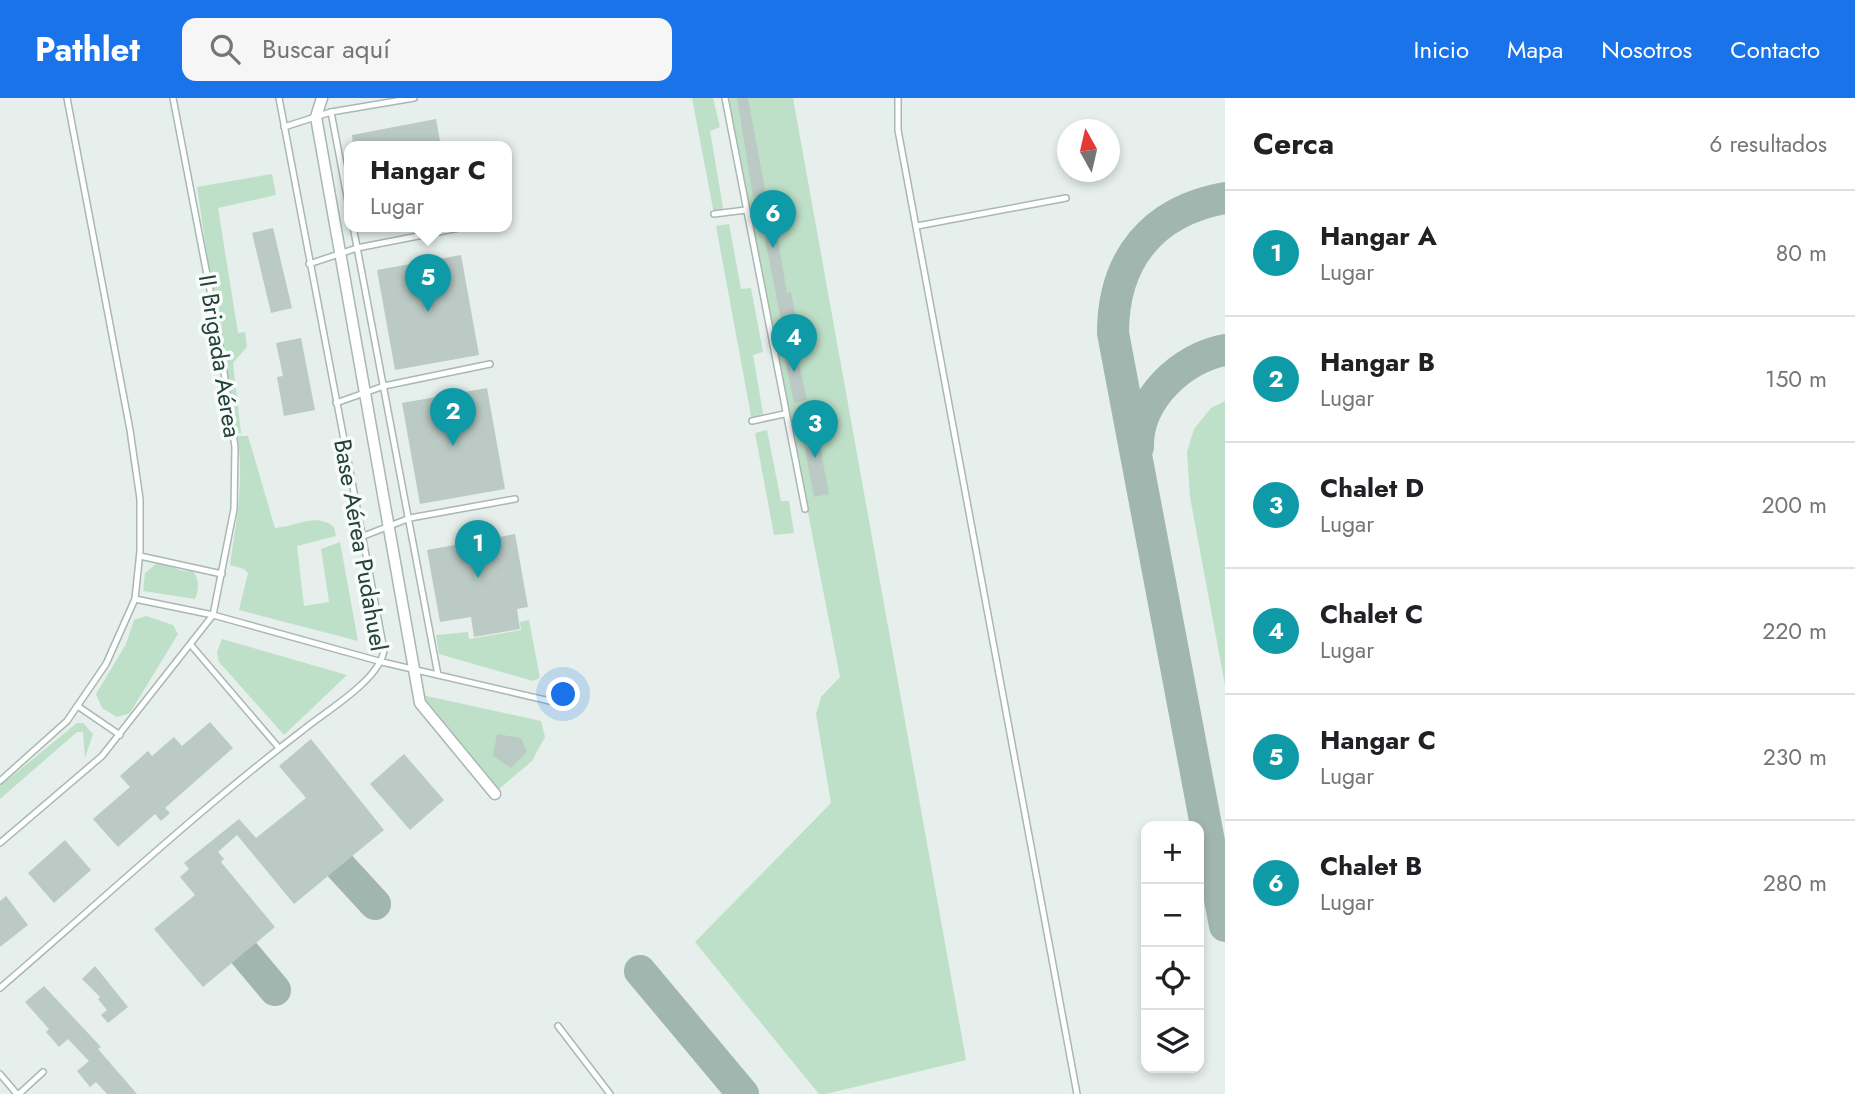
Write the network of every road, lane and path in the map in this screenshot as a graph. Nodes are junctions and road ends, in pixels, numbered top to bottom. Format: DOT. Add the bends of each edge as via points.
graph roads {
  1 [pos="67,98"];
  2 [pos="173,98"];
  3 [pos="279,98"];
  4 [pos="322,98"];
  5 [pos="414,98"];
  6 [pos="725,98"];
  7 [pos="898,98"];
  8 [pos="331,112"];
  9 [pos="316,117"];
  10 [pos="284,127"];
  11 [pos="344,181"];
  12 [pos="1066,198"];
  13 [pos="746,210"];
  14 [pos="714,214"];
  15 [pos="917,226"];
  16 [pos="354,232"];
  17 [pos="437,232"];
  18 [pos="357,247"];
  19 [pos="341,253"];
  20 [pos="309,264"];
  21 [pos="490,364"];
  22 [pos="384,386"];
  23 [pos="365,393"];
  24 [pos="336,403"];
  25 [pos="784,414"];
  26 [pos="752,421"];
  27 [pos="516,499"];
  28 [pos="805,509"];
  29 [pos="410,518"];
  30 [pos="389,526"];
  31 [pos="361,537"];
  32 [pos="140,556"];
  33 [pos="222,574"];
  34 [pos="135,599"];
  35 [pos="213,615"];
  36 [pos="191,645"];
  37 [pos="382,662"];
  38 [pos="414,670"];
  39 [pos="438,676"];
  40 [pos="554,702"];
  41 [pos="79,707"];
  42 [pos="120,735"];
  43 [pos="279,748"];
  44 [pos="0,781"];
  45 [pos="495,794"];
  46 [pos="0,843"];
  47 [pos="1,987"];
  48 [pos="558,1026"];
  49 [pos="43,1072"];
  50 [pos="0,1074"];
  51 [pos="18,1094"];
  52 [pos="610,1094"];
  53 [pos="1077,1094"];
  1 -- 32 [label="lane" via="130,430 140,499"];
  2 -- 33 [label="lane, II Brigada Aérea" via="235,447 234,509"];
  3 -- 10 [label="lane, Base Aérea Pudahuel"];
  4 -- 9 [label="street"];
  5 -- 8 [label="lane"];
  6 -- 13 [label="lane"];
  7 -- 15 [label="lane" via="898,130"];
  8 -- 9 [label="lane"];
  8 -- 11 [label="lane"];
  9 -- 10 [label="lane"];
  9 -- 19 [label="street"];
  10 -- 20 [label="lane, Base Aérea Pudahuel"];
  12 -- 15 [label="lane"];
  13 -- 14 [label="lane"];
  13 -- 25 [label="lane"];
  15 -- 53 [label="lane"];
  16 -- 18 [label="lane"];
  17 -- 18 [label="lane"];
  18 -- 19 [label="lane"];
  18 -- 22 [label="lane"];
  19 -- 20 [label="lane"];
  19 -- 23 [label="street"];
  20 -- 24 [label="lane, Base Aérea Pudahuel"];
  21 -- 22 [label="lane"];
  22 -- 23 [label="lane"];
  22 -- 29 [label="lane"];
  23 -- 24 [label="lane"];
  23 -- 30 [label="street"];
  24 -- 31 [label="lane, Base Aérea Pudahuel"];
  25 -- 26 [label="lane"];
  25 -- 28 [label="lane"];
  27 -- 29 [label="lane"];
  29 -- 30 [label="lane"];
  29 -- 39 [label="lane"];
  30 -- 31 [label="lane"];
  30 -- 38 [label="street"];
  31 -- 37 [label="lane, Base Aérea Pudahuel" via="384,650"];
  32 -- 33 [label="lane"];
  32 -- 34 [label="lane"];
  33 -- 35 [label="lane, II Brigada Aérea"];
  34 -- 35 [label="lane"];
  34 -- 41 [label="lane" via="106,664"];
  35 -- 36 [label="lane, II Brigada Aérea"];
  35 -- 37 [label="lane"];
  36 -- 42 [label="lane, II Brigada Aérea"];
  36 -- 43 [label="lane"];
  37 -- 38 [label="lane"];
  37 -- 43 [label="lane, Base Aérea Pudahuel" via="357,688"];
  38 -- 39 [label="lane"];
  38 -- 45 [label="street" via="420,703"];
  39 -- 40 [label="lane"];
  41 -- 42 [label="lane"];
  41 -- 44 [label="lane"];
  42 -- 46 [label="lane, II Brigada Aérea" via="102,756"];
  43 -- 47 [label="lane, Base Aérea Pudahuel"];
  48 -- 52 [label="lane"];
  49 -- 51 [label="lane"];
  50 -- 51 [label="lane"];
}
